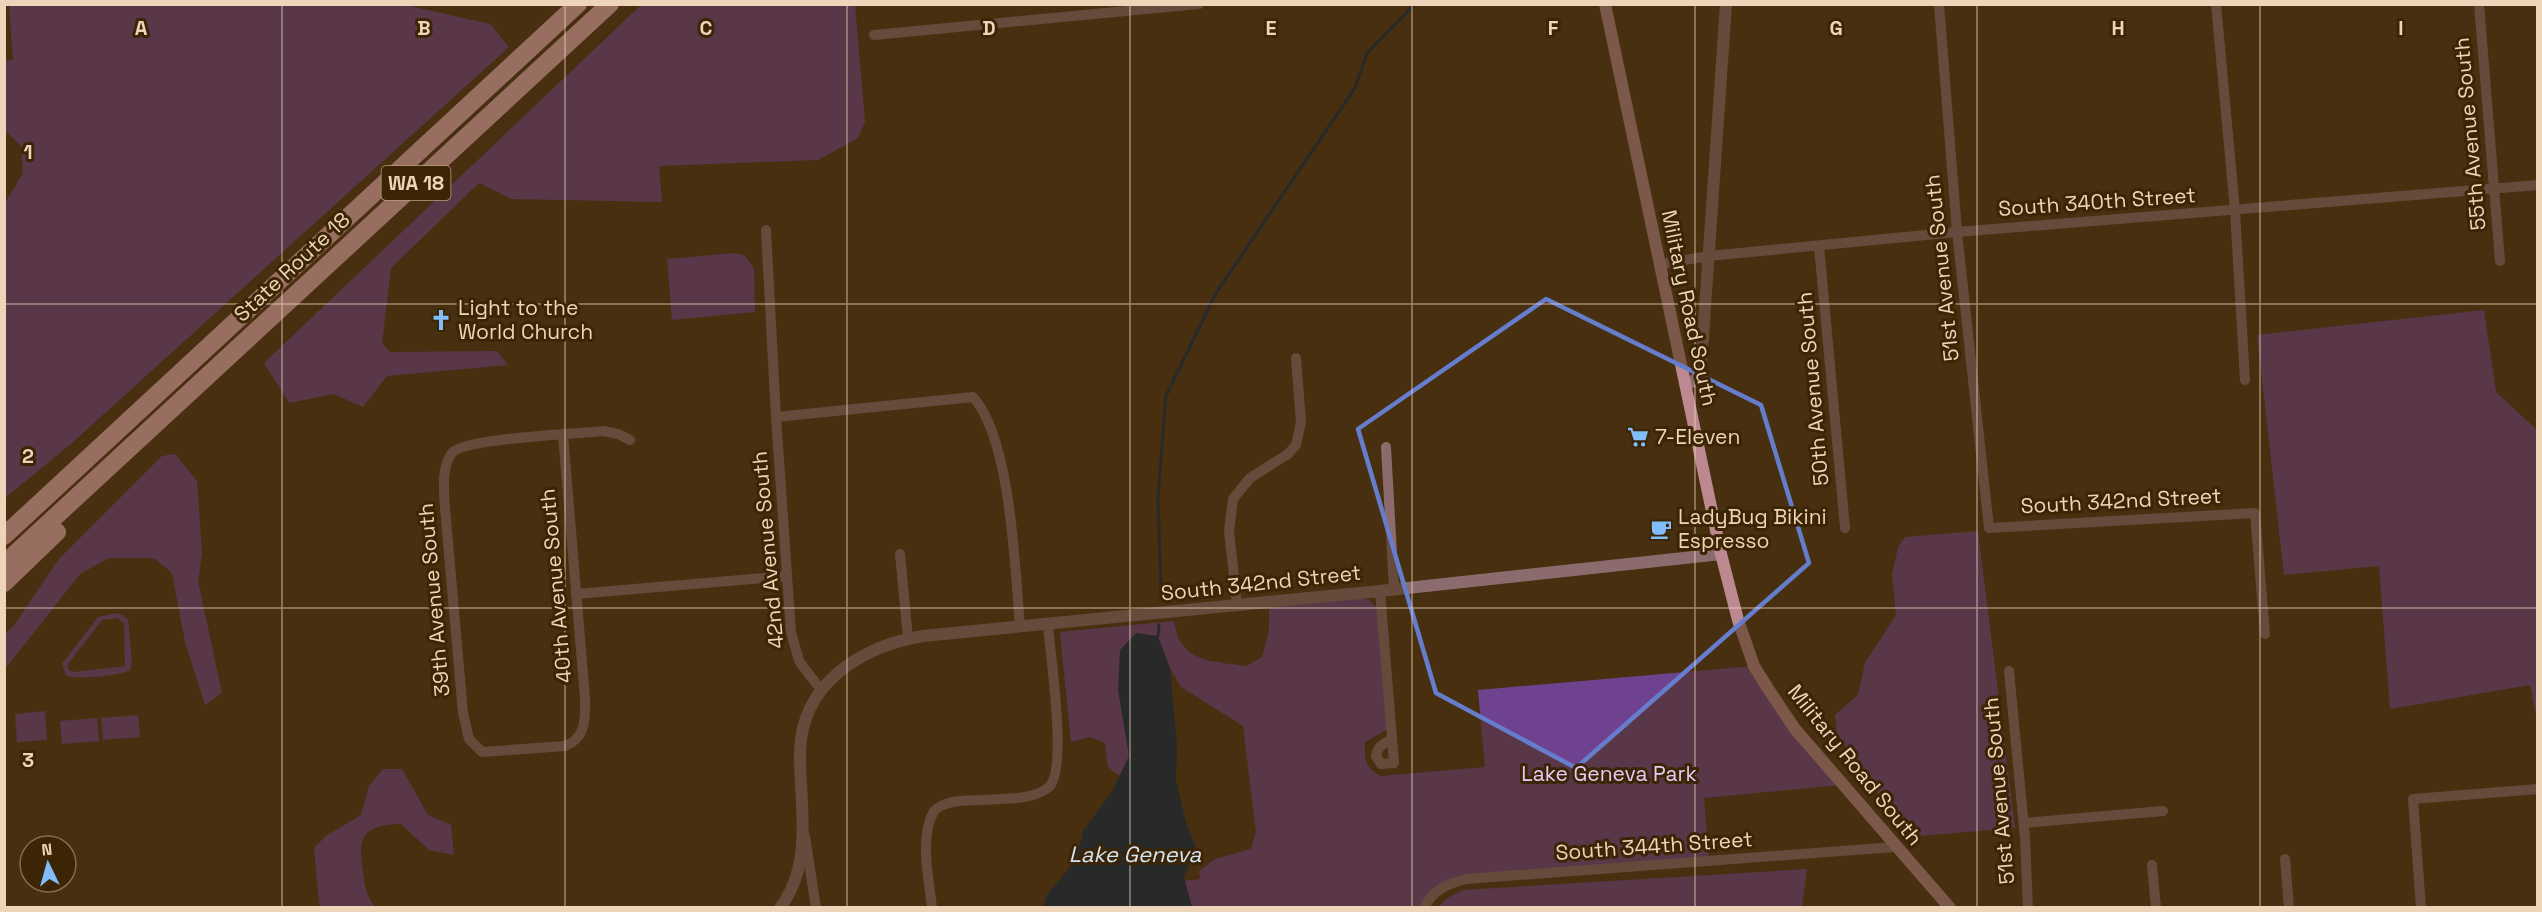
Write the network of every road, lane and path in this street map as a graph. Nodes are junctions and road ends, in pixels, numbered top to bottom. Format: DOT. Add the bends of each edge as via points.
graph roads {
  1 [pos="578,4"];
  2 [pos="610,4"];
  3 [pos="1199,4"];
  4 [pos="1605,4"];
  5 [pos="1726,4"];
  6 [pos="1939,4"];
  7 [pos="2216,4"];
  8 [pos="2479,4"];
  9 [pos="874,35"];
  10 [pos="2538,185"];
  11 [pos="2494,189"];
  12 [pos="2235,211"];
  13 [pos="766,230"];
  14 [pos="1957,231"];
  15 [pos="1819,246"];
  16 [pos="1709,256"];
  17 [pos="2500,261"];
  18 [pos="1660,264"];
  19 [pos="1296,358"];
  20 [pos="2245,380"];
  21 [pos="1686,385"];
  22 [pos="776,417"];
  23 [pos="563,435"];
  24 [pos="139,439"];
  25 [pos="630,440"];
  26 [pos="100,446"];
  27 [pos="1386,447"];
  28 [pos="4,518"];
  29 [pos="1845,528"];
  30 [pos="1989,528"];
  31 [pos="4,536"];
  32 [pos="900,554"];
  33 [pos="1721,554"];
  34 [pos="4,564"];
  35 [pos="787,576"];
  36 [pos="4,583"];
  37 [pos="1394,589"];
  38 [pos="1380,591"];
  39 [pos="576,594"];
  40 [pos="1237,604"];
  41 [pos="1048,624"];
  42 [pos="1020,627"];
  43 [pos="2265,634"];
  44 [pos="908,638"];
  45 [pos="2009,671"];
  46 [pos="821,690"];
  47 [pos="582,733"];
  48 [pos="1392,739"];
  49 [pos="2538,789"];
  50 [pos="2163,811"];
  51 [pos="2024,823"];
  52 [pos="804,833"];
  53 [pos="1895,847"];
  54 [pos="2285,859"];
  55 [pos="2152,865"];
  56 [pos="1424,906"];
  57 [pos="780,908"];
  58 [pos="816,908"];
  59 [pos="932,908"];
  60 [pos="1950,908"];
  61 [pos="2028,908"];
  62 [pos="2156,908"];
  63 [pos="2289,908"];
  64 [pos="2421,908"];
  1 -- 26 [label="highway, State Route 18 / WA 18"];
  2 -- 24 [label="highway, State Route 18 / WA 18"];
  3 -- 9 [label="street"];
  4 -- 18 [label="main road, Military Road South"];
  5 -- 16 [label="street"];
  6 -- 14 [label="street, 51st Avenue South"];
  7 -- 12 [label="street"];
  8 -- 11 [label="street, 55th Avenue South"];
  10 -- 11 [label="street, South 340th Street"];
  11 -- 12 [label="street, South 340th Street"];
  11 -- 17 [label="street, 55th Avenue South"];
  12 -- 14 [label="street, South 340th Street"];
  12 -- 20 [label="street"];
  13 -- 22 [label="street, 42nd Avenue South"];
  14 -- 15 [label="street, South 340th Street"];
  14 -- 30 [label="street, 51st Avenue South"];
  15 -- 16 [label="street, South 340th Street"];
  15 -- 29 [label="street, 50th Avenue South"];
  16 -- 18 [label="street, South 340th Street"];
  16 -- 21 [label="street" via="1700,372 1698,378"];
  18 -- 21 [label="main road, Military Road South"];
  19 -- 40 [label="street" via="1300,434 1288,454 1250,478 1233,499 1230,515"];
  21 -- 33 [label="main road, Military Road South"];
  22 -- 35 [label="street, 42nd Avenue South"];
  22 -- 42 [label="street" via="973,397 983,408 1007,487"];
  23 -- 25 [label="street" via="609,432"];
  23 -- 39 [label="street, 40th Avenue South"];
  23 -- 47 [label="street, 39th Avenue South" via="458,448 449,458 444,481 445,508 462,706 469,739 477,749 494,753 565,746"];
  24 -- 34 [label="highway, State Route 18 / WA 18"];
  24 -- 36 [label="highway" via="98,492"];
  26 -- 28 [label="highway"];
  26 -- 31 [label="highway, State Route 18 / WA 18"];
  27 -- 37 [label="street"];
  30 -- 43 [label="street, South 342nd Street" via="2255,513"];
  32 -- 44 [label="street"];
  33 -- 37 [label="street, South 342nd Street"];
  33 -- 53 [label="main road, Military Road South" via="1754,666 1795,729"];
  35 -- 39 [label="street"];
  35 -- 46 [label="street, 42nd Avenue South" via="795,653"];
  37 -- 38 [label="street, South 342nd Street"];
  38 -- 40 [label="street, South 342nd Street"];
  38 -- 48 [label="street"];
  39 -- 47 [label="street, 40th Avenue South" via="585,698"];
  40 -- 41 [label="street, South 342nd Street"];
  41 -- 42 [label="street, South 342nd Street"];
  41 -- 59 [label="street" via="1058,756 1053,782 1034,794 952,802 934,811 927,841"];
  42 -- 44 [label="street, South 342nd Street"];
  44 -- 46 [label="street, South 342nd Street" via="859,657"];
  45 -- 51 [label="street, 51st Avenue South"];
  46 -- 52 [label="street" via="808,715 801,742"];
  49 -- 64 [label="street" via="2413,799"];
  50 -- 51 [label="street"];
  51 -- 61 [label="street, 51st Avenue South"];
  52 -- 57 [label="street" via="792,887"];
  52 -- 58 [label="street"];
  53 -- 56 [label="street, South 344th Street" via="1466,879 1443,887"];
  53 -- 60 [label="main road, Military Road South"];
  54 -- 63 [label="street"];
  55 -- 62 [label="street"];
}
